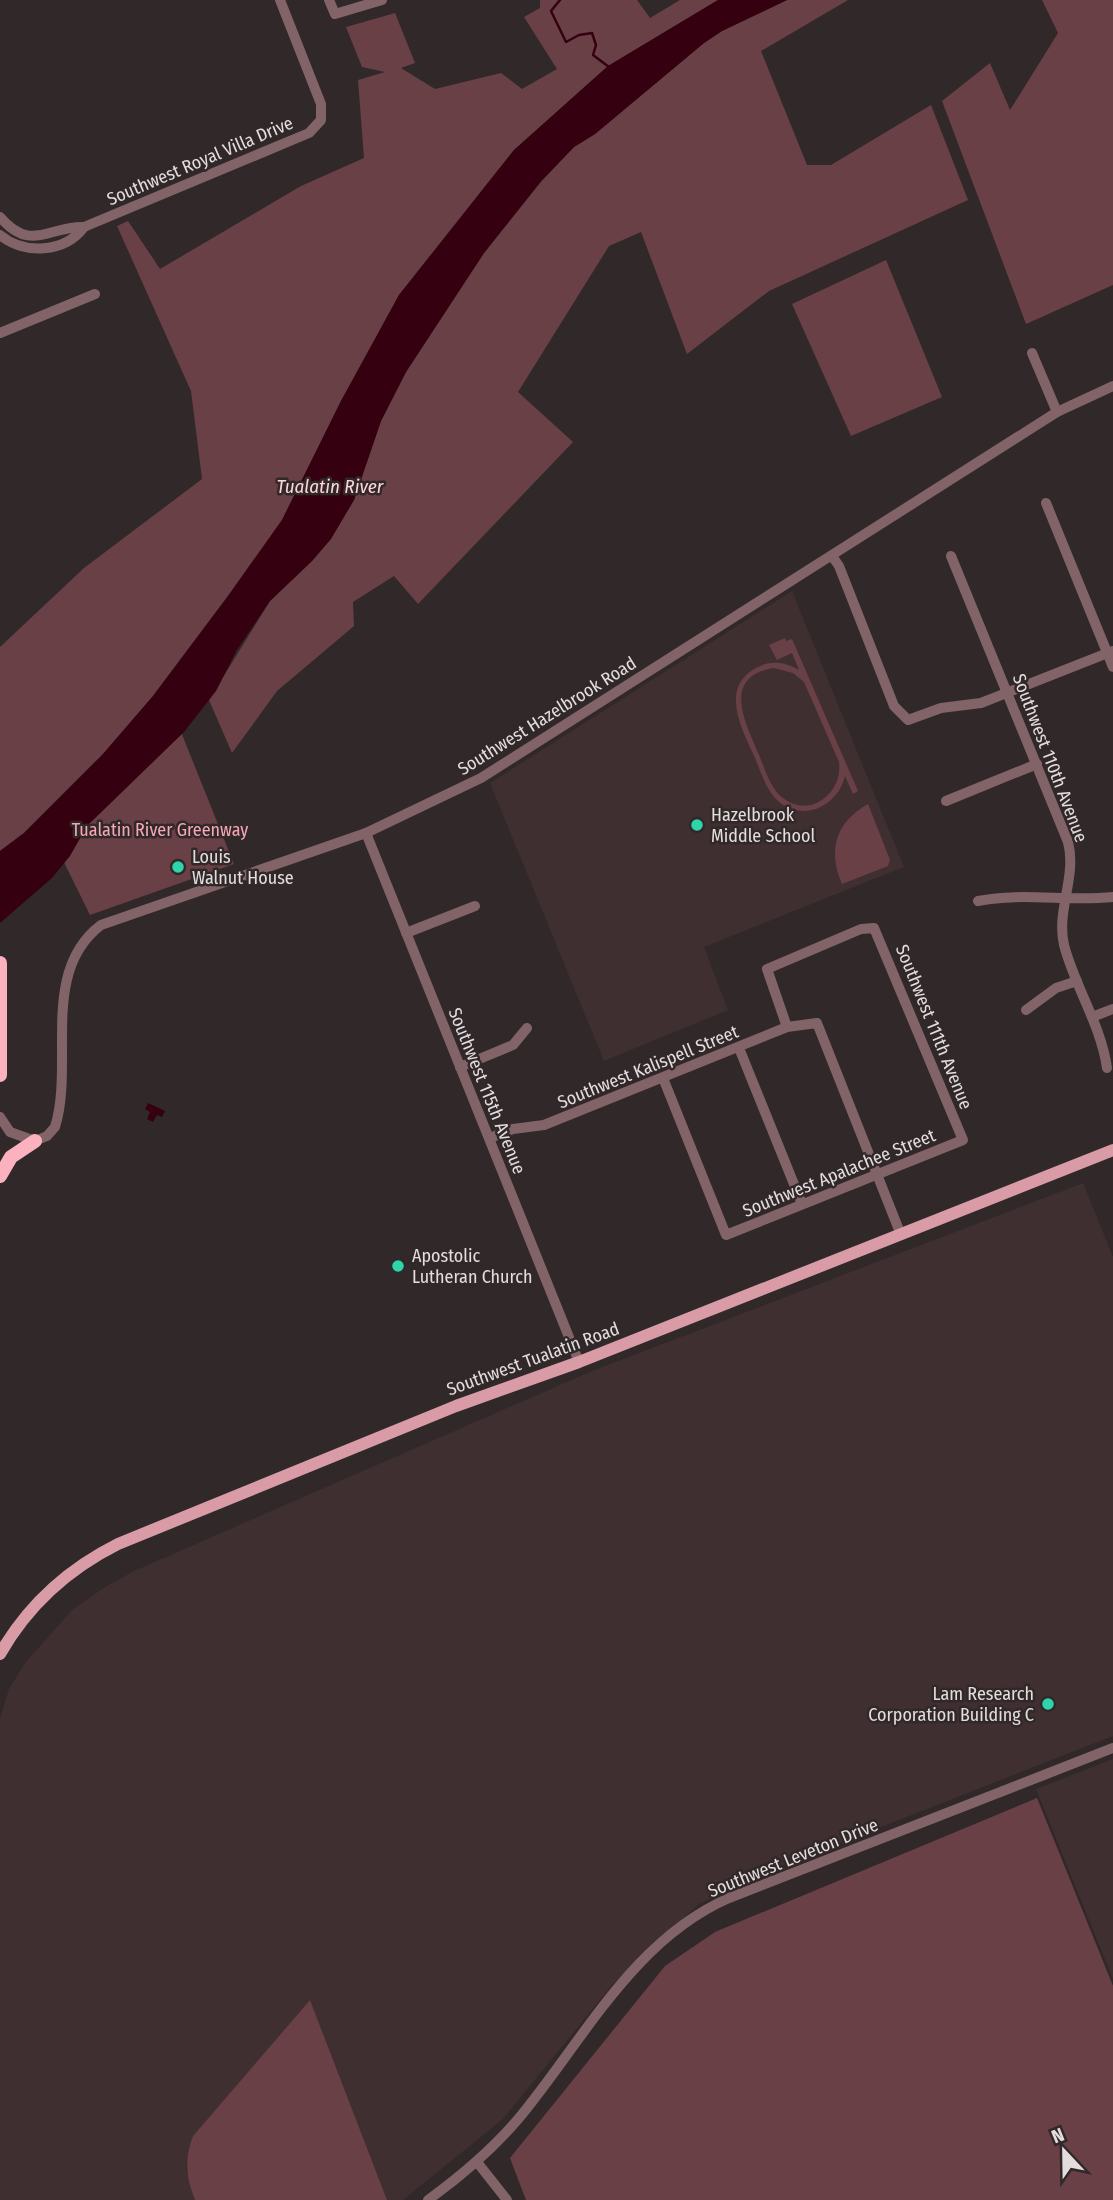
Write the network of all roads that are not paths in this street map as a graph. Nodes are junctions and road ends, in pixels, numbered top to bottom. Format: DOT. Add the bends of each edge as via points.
graph roads {
  1 [pos="280,0"];
  2 [pos="329,0"];
  3 [pos="382,0"];
  4 [pos="0,217"];
  5 [pos="84,227"];
  6 [pos="0,235"];
  7 [pos="95,295"];
  8 [pos="0,333"];
  9 [pos="1032,353"];
  10 [pos="1113,386"];
  11 [pos="1057,412"];
  12 [pos="1046,503"];
  13 [pos="832,556"];
  14 [pos="951,556"];
  15 [pos="1110,652"];
  16 [pos="1113,667"];
  17 [pos="1008,691"];
  18 [pos="1037,764"];
  19 [pos="946,801"];
  20 [pos="366,832"];
  21 [pos="1066,897"];
  22 [pos="1113,897"];
  23 [pos="978,901"];
  24 [pos="475,905"];
  25 [pos="406,933"];
  26 [pos="0,963"];
  27 [pos="1077,981"];
  28 [pos="1113,1009"];
  29 [pos="1027,1010"];
  30 [pos="1092,1017"];
  31 [pos="787,1027"];
  32 [pos="527,1028"];
  33 [pos="739,1048"];
  34 [pos="460,1067"];
  35 [pos="1107,1068"];
  36 [pos="0,1075"];
  37 [pos="663,1078"];
  38 [pos="0,1117"];
  39 [pos="490,1138"];
  40 [pos="963,1140"];
  41 [pos="35,1142"];
  42 [pos="1113,1150"];
  43 [pos="878,1175"];
  44 [pos="0,1176"];
  45 [pos="802,1204"];
  46 [pos="901,1235"];
  47 [pos="579,1362"];
  48 [pos="0,1654"];
  49 [pos="1113,1748"];
  50 [pos="477,2162"];
  51 [pos="428,2200"];
  52 [pos="507,2200"];
  1 -- 5 [label="street, Southwest Royal Villa Drive" via="321,104 323,112 316,127"];
  2 -- 3 [label="street" via="335,14"];
  4 -- 5 [label="street, Southwest Royal Villa Drive" via="13,230 31,237"];
  5 -- 6 [label="street, Southwest Royal Villa Drive" via="77,237 42,249 19,247"];
  7 -- 8 [label="street"];
  9 -- 11 [label="street"];
  10 -- 11 [label="street, Southwest Hazelbrook Road"];
  11 -- 13 [label="street, Southwest Hazelbrook Road"];
  12 -- 15 [label="street"];
  13 -- 17 [label="street" via="894,706 908,720 941,708 981,703"];
  13 -- 20 [label="street, Southwest Hazelbrook Road" via="489,774"];
  14 -- 17 [label="street, Southwest 110th Avenue"];
  15 -- 16 [label="street"];
  15 -- 17 [label="street"];
  17 -- 18 [label="street, Southwest 110th Avenue"];
  18 -- 19 [label="street"];
  18 -- 21 [label="street, Southwest 110th Avenue" via="1071,853"];
  20 -- 25 [label="street, Southwest 115th Avenue"];
  20 -- 41 [label="street, Southwest Hazelbrook Road" via="122,915 88,936 67,979 57,1120 52,1132"];
  21 -- 22 [label="street"];
  21 -- 23 [label="street" via="1006,895"];
  21 -- 27 [label="street, Southwest 110th Avenue" via="1064,943"];
  24 -- 25 [label="street"];
  25 -- 34 [label="street, Southwest 115th Avenue"];
  26 -- 36 [label="highway"];
  27 -- 29 [label="street" via="1056,988"];
  27 -- 30 [label="street, Southwest 110th Avenue"];
  28 -- 30 [label="street"];
  30 -- 35 [label="street, Southwest 110th Avenue"];
  31 -- 33 [label="street, Southwest Kalispell Street"];
  31 -- 40 [label="street, Southwest 111th Avenue" via="767,969 874,928"];
  31 -- 43 [label="street, Southwest Kalispell Street" via="817,1023"];
  32 -- 34 [label="street" via="513,1045"];
  33 -- 37 [label="street, Southwest Kalispell Street"];
  33 -- 45 [label="street"];
  34 -- 39 [label="street, Southwest 115th Avenue"];
  37 -- 39 [label="street, Southwest Kalispell Street" via="544,1125"];
  37 -- 45 [label="street, Southwest Apalachee Street" via="726,1235"];
  38 -- 41 [label="street" via="10,1132"];
  39 -- 47 [label="street, Southwest 115th Avenue"];
  40 -- 43 [label="street, Southwest Apalachee Street"];
  41 -- 44 [label="highway" via="11,1157"];
  42 -- 46 [label="main road, Southwest Tualatin Road"];
  43 -- 45 [label="street, Southwest Apalachee Street"];
  43 -- 46 [label="street"];
  46 -- 47 [label="main road, Southwest Tualatin Road"];
  47 -- 48 [label="main road, Southwest Tualatin Road" via="456,1406 105,1550 46,1594"];
  49 -- 50 [label="street, Southwest Leveton Drive" via="729,1898 685,1922 640,1962 522,2115"];
  50 -- 51 [label="street, Southwest Leveton Drive"];
  50 -- 52 [label="street"];
}
